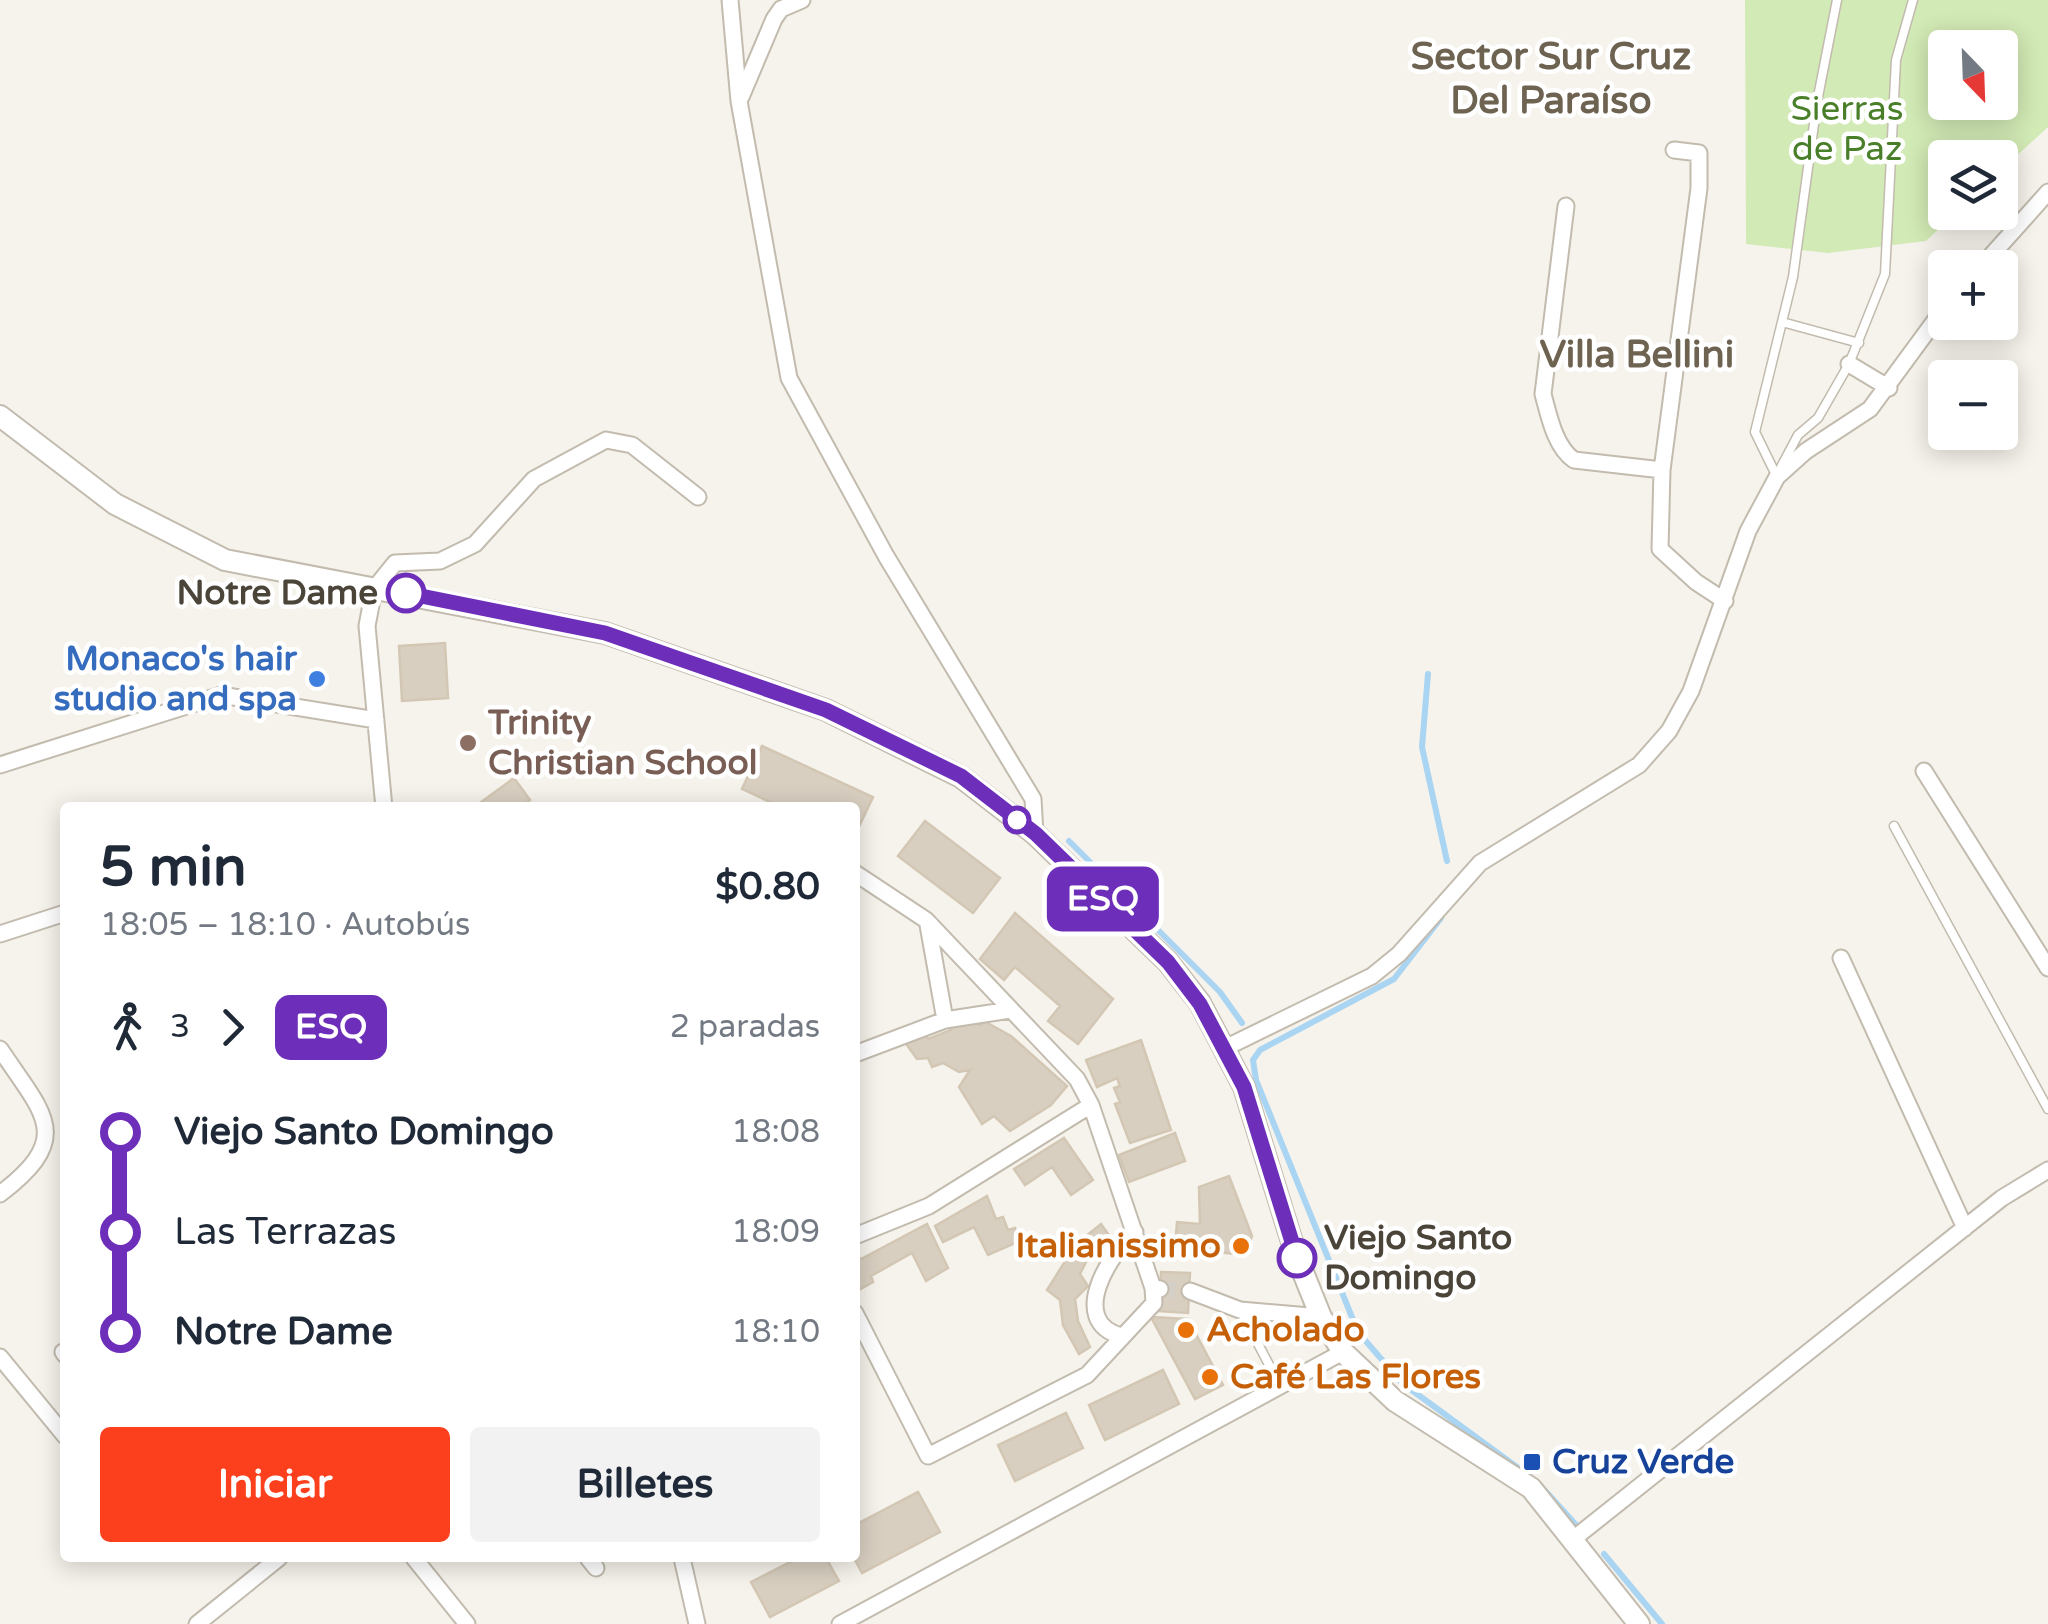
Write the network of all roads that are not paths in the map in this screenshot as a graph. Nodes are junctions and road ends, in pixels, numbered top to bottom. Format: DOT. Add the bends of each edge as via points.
graph roads {
  1 [pos="730,0"];
  2 [pos="1838,0"];
  3 [pos="1914,0"];
  4 [pos="796,1"];
  5 [pos="739,101"];
  6 [pos="1674,150"];
  7 [pos="2048,192"];
  8 [pos="1566,206"];
  9 [pos="1996,250"];
  10 [pos="1782,322"];
  11 [pos="1928,331"];
  12 [pos="1859,343"];
  13 [pos="1849,364"];
  14 [pos="1888,388"];
  15 [pos="0,416"];
  16 [pos="1662,470"];
  17 [pos="1777,478"];
  18 [pos="698,497"];
  19 [pos="374,588"];
  20 [pos="1725,601"];
  21 [pos="376,720"];
  22 [pos="0,765"];
  23 [pos="1924,771"];
  24 [pos="383,802"];
  25 [pos="1894,826"];
  26 [pos="1036,834"];
  27 [pos="860,877"];
  28 [pos="60,915"];
  29 [pos="926,920"];
  30 [pos="0,934"];
  31 [pos="1840,958"];
  32 [pos="2048,968"];
  33 [pos="1010,1010"];
  34 [pos="945,1020"];
  35 [pos="1226,1048"];
  36 [pos="0,1049"];
  37 [pos="860,1052"];
  38 [pos="1091,1105"];
  39 [pos="2048,1109"];
  40 [pos="2048,1170"];
  41 [pos="0,1194"];
  42 [pos="1965,1228"];
  43 [pos="1136,1232"];
  44 [pos="860,1234"];
  45 [pos="1190,1292"];
  46 [pos="1240,1310"];
  47 [pos="1321,1317"];
  48 [pos="860,1324"];
  49 [pos="1121,1336"];
  50 [pos="1343,1352"];
  51 [pos="2,1364"];
  52 [pos="1279,1384"];
  53 [pos="60,1430"];
  54 [pos="1572,1540"];
  55 [pos="274,1562"];
  56 [pos="417,1562"];
  57 [pos="683,1562"];
  58 [pos="198,1624"];
  59 [pos="467,1624"];
  60 [pos="698,1624"];
  61 [pos="840,1624"];
  62 [pos="1639,1624"];
  1 -- 5 [label="street"];
  2 -- 10 [label="lane"];
  3 -- 12 [label="lane" via="1896,60 1885,274"];
  4 -- 5 [label="street" via="774,19"];
  5 -- 26 [label="street" via="789,378 886,556 1033,799"];
  6 -- 16 [label="street" via="1699,153 1700,188"];
  7 -- 9 [label="street"];
  8 -- 16 [label="street" via="1543,394 1549,417 1574,460"];
  10 -- 12 [label="lane"];
  10 -- 17 [label="lane" via="1755,432"];
  11 -- 14 [label="street"];
  12 -- 13 [label="lane"];
  13 -- 14 [label="street"];
  13 -- 17 [label="lane"];
  14 -- 17 [label="street"];
  15 -- 19 [label="street" via="114,504 225,560"];
  16 -- 20 [label="street" via="1660,549"];
  17 -- 20 [label="street" via="1748,531"];
  18 -- 19 [label="street" via="632,445 606,440 534,478 476,544 440,562 395,564"];
  19 -- 21 [label="street" via="367,626"];
  19 -- 26 [label="street" via="605,633 826,710 961,776"];
  20 -- 35 [label="street" via="1691,691 1639,765 1480,864 1372,976"];
  21 -- 22 [label="street" via="221,695"];
  21 -- 24 [label="street"];
  23 -- 32 [label="street"];
  25 -- 39 [label="lane"];
  26 -- 35 [label="street" via="1168,962"];
  27 -- 29 [label="street"];
  28 -- 30 [label="street"];
  29 -- 33 [label="street"];
  29 -- 34 [label="street"];
  31 -- 42 [label="street"];
  33 -- 34 [label="street"];
  33 -- 38 [label="street" via="1077,1080"];
  34 -- 37 [label="street"];
  35 -- 47 [label="street"];
  36 -- 41 [label="street" via="44,1114 46,1146 35,1168"];
  38 -- 43 [label="street"];
  38 -- 44 [label="street" via="930,1206"];
  40 -- 42 [label="street"];
  42 -- 54 [label="street"];
  43 -- 49 [label="street" via="1156,1289 1154,1303"];
  43 -- 49 [label="street" via="1104,1264 1096,1295 1098,1317"];
  45 -- 46 [label="street"];
  46 -- 47 [label="street"];
  46 -- 52 [label="lane"];
  47 -- 50 [label="street"];
  48 -- 49 [label="street" via="928,1456 1087,1375"];
  50 -- 52 [label="street"];
  50 -- 54 [label="street" via="1395,1400 1531,1488"];
  51 -- 53 [label="street"];
  52 -- 61 [label="street"];
  54 -- 62 [label="street"];
  55 -- 58 [label="street"];
  56 -- 59 [label="street"];
  57 -- 60 [label="street"];
}
